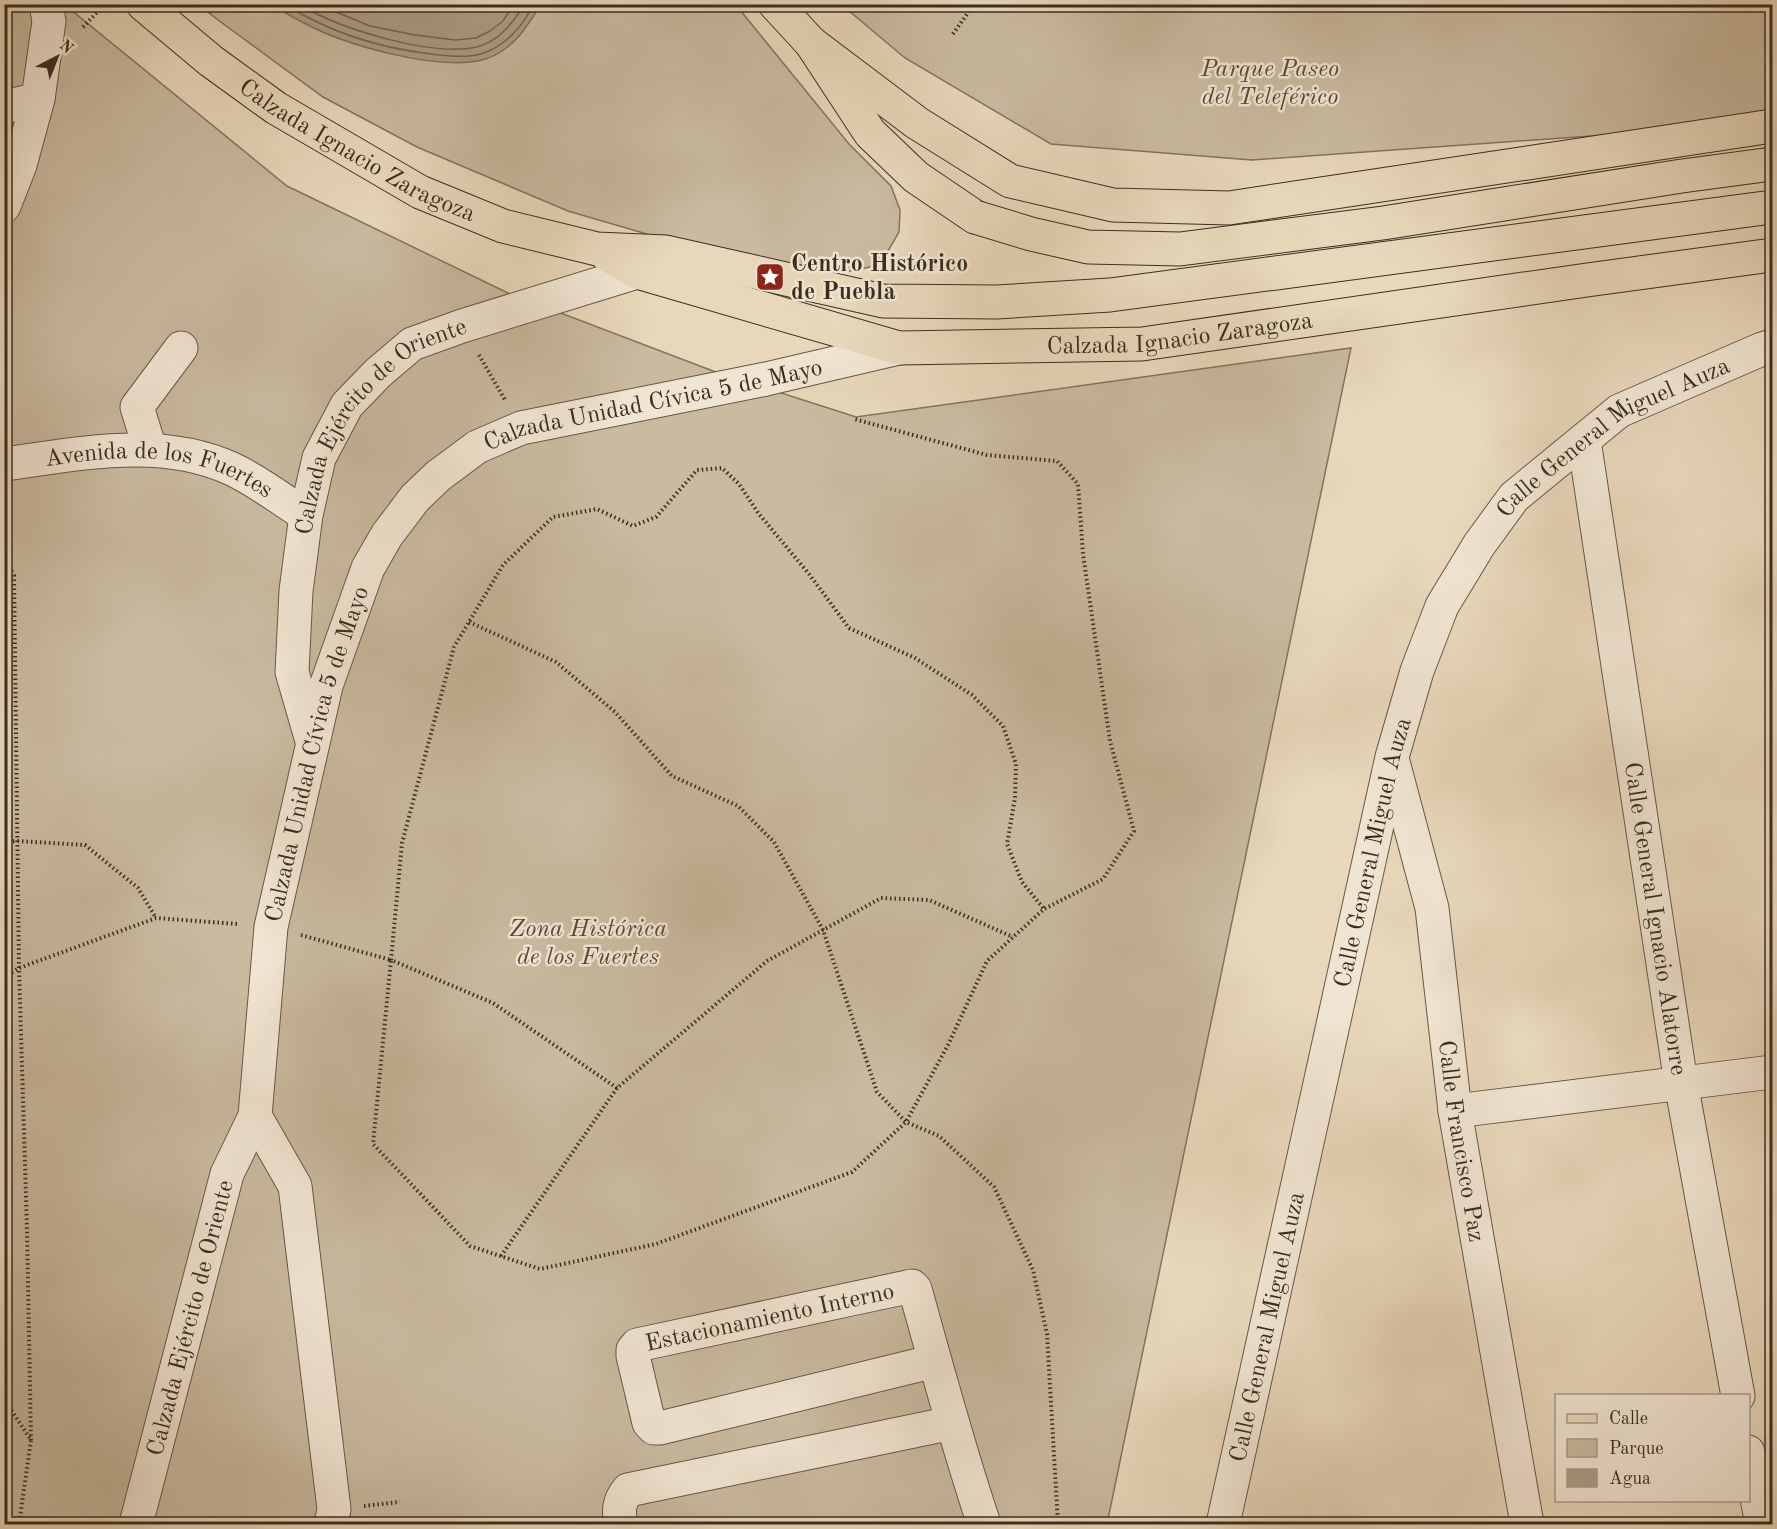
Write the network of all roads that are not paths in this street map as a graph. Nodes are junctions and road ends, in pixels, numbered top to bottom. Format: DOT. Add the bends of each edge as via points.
graph roads {
  1 [pos="46,4"];
  2 [pos="142,4"];
  3 [pos="775,4"];
  4 [pos="811,44"];
  5 [pos="38,99"];
  6 [pos="4,106"];
  7 [pos="1773,126"];
  8 [pos="1718,135"];
  9 [pos="1773,166"];
  10 [pos="4,206"];
  11 [pos="1773,207"];
  12 [pos="1773,238"];
  13 [pos="597,249"];
  14 [pos="666,252"];
  15 [pos="1758,257"];
  16 [pos="637,272"];
  17 [pos="1773,346"];
  18 [pos="181,348"];
  19 [pos="899,348"];
  20 [pos="1584,440"];
  21 [pos="150,449"];
  22 [pos="4,464"];
  23 [pos="306,515"];
  24 [pos="313,743"];
  25 [pos="1392,758"];
  26 [pos="1773,1072"];
  27 [pos="1681,1083"];
  28 [pos="1455,1111"];
  29 [pos="255,1116"];
  30 [pos="935,1361"];
  31 [pos="1738,1394"];
  32 [pos="952,1423"];
  33 [pos="1750,1458"];
  34 [pos="136,1524"];
  35 [pos="331,1524"];
  36 [pos="621,1524"];
  37 [pos="984,1524"];
  38 [pos="1223,1524"];
  39 [pos="1527,1524"];
  40 [pos="1762,1524"];
  1 -- 5 [label="street" via="49,21"];
  2 -- 13 [label="main road, Calzada Ignacio Zaragoza" via="276,108 420,192 502,226"];
  3 -- 4 [label="main road"];
  4 -- 8 [label="main road" via="917,123 1010,181 1113,205 1229,208"];
  4 -- 9 [label="main road, bridge" via="870,133 916,177 975,217 1088,247 1180,249"];
  5 -- 6 [label="street"];
  5 -- 10 [label="street"];
  7 -- 8 [label="main road"];
  8 -- 9 [label="main road"];
  11 -- 14 [label="main road, Calzada Ignacio Zaragoza" via="1110,296 997,302 884,301"];
  12 -- 15 [label="main road"];
  13 -- 14 [label="main road, Calzada Ignacio Zaragoza"];
  13 -- 16 [label="main road, Calzada Ignacio Zaragoza"];
  14 -- 16 [label="street, Calzada Ejército de Oriente"];
  15 -- 19 [label="main road, Calzada Ignacio Zaragoza" via="1142,344"];
  16 -- 19 [label="main road, Calzada Ignacio Zaragoza"];
  16 -- 23 [label="street, Calzada Ejército de Oriente" via="412,344 347,405 319,458"];
  17 -- 20 [label="street, Calle General Miguel Auza" via="1619,411"];
  18 -- 21 [label="street" via="136,407"];
  19 -- 24 [label="street, Calzada Unidad Cívica 5 de Mayo" via="521,428 477,447 415,498 368,568 326,686"];
  20 -- 25 [label="street, Calle General Miguel Auza" via="1514,497 1448,596 1417,671"];
  20 -- 27 [label="street, Calle General Ignacio Alatorre"];
  21 -- 22 [label="street, Avenida de los Fuertes"];
  21 -- 23 [label="street, Avenida de los Fuertes" via="192,455 232,469"];
  23 -- 24 [label="street, Calzada Ejército de Oriente" via="296,591 292,672"];
  24 -- 29 [label="street, Calzada Unidad Cívica 5 de Mayo" via="271,927"];
  25 -- 28 [label="street, Calle Francisco Paz" via="1432,908"];
  25 -- 38 [label="street, Calle General Miguel Auza"];
  26 -- 27 [label="street"];
  27 -- 28 [label="street"];
  27 -- 31 [label="street, Calle General Ignacio Alatorre"];
  28 -- 39 [label="street, Calle Francisco Paz"];
  29 -- 34 [label="street, Calzada Ejército de Oriente" via="227,1174"];
  29 -- 35 [label="street" via="295,1186 334,1509"];
  30 -- 30 [label="street, Estacionamiento Interno" via="654,1428 649,1423 633,1350 637,1345 908,1286 915,1288"];
  30 -- 32 [label="street"];
  32 -- 36 [label="street" via="628,1490 618,1511"];
  32 -- 37 [label="street"];
  33 -- 40 [label="street"];
}
